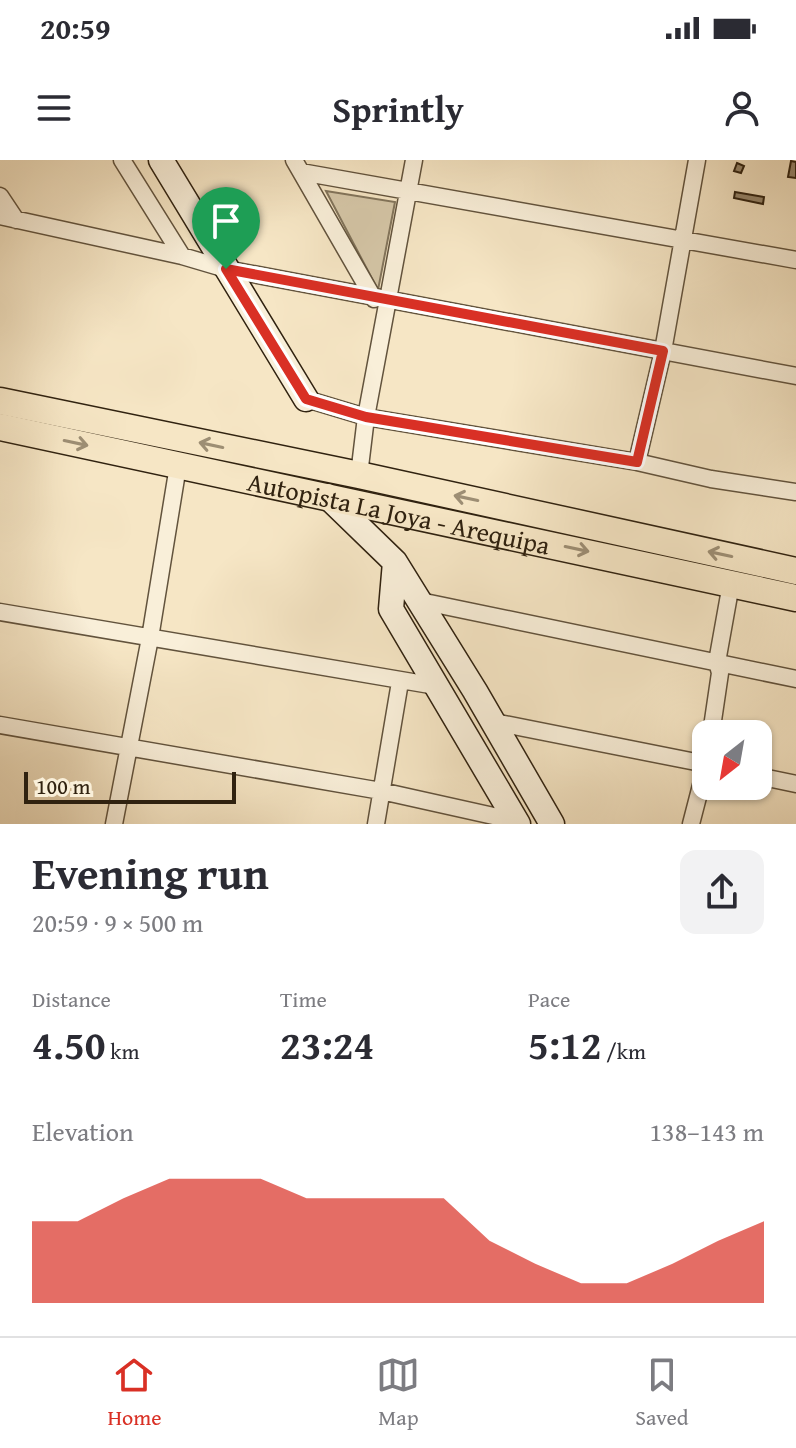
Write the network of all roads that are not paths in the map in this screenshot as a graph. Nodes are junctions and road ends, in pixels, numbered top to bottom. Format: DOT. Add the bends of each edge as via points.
graph roads {
  1 [pos="122,160"];
  2 [pos="161,160"];
  3 [pos="414,160"];
  4 [pos="697,160"];
  5 [pos="297,166"];
  6 [pos="408,190"];
  7 [pos="0,196"];
  8 [pos="8,218"];
  9 [pos="684,241"];
  10 [pos="182,256"];
  11 [pos="796,260"];
  12 [pos="226,269"];
  13 [pos="380,300"];
  14 [pos="663,351"];
  15 [pos="796,376"];
  16 [pos="306,399"];
  17 [pos="0,401"];
  18 [pos="366,417"];
  19 [pos="0,427"];
  20 [pos="637,462"];
  21 [pos="178,466"];
  22 [pos="359,475"];
  23 [pos="796,492"];
  24 [pos="327,496"];
  25 [pos="395,562"];
  26 [pos="796,571"];
  27 [pos="731,584"];
  28 [pos="796,598"];
  29 [pos="420,601"];
  30 [pos="0,612"];
  31 [pos="150,638"];
  32 [pos="717,662"];
  33 [pos="796,679"];
  34 [pos="400,682"];
  35 [pos="436,686"];
  36 [pos="713,720"];
  37 [pos="494,722"];
  38 [pos="0,725"];
  39 [pos="128,746"];
  40 [pos="692,762"];
  41 [pos="772,779"];
  42 [pos="796,784"];
  43 [pos="381,791"];
  44 [pos="697,800"];
  45 [pos="517,822"];
  46 [pos="114,824"];
  47 [pos="376,824"];
  48 [pos="552,824"];
  49 [pos="691,824"];
  1 -- 10 [label="street"];
  2 -- 12 [label="street"];
  3 -- 6 [label="street"];
  4 -- 9 [label="street"];
  5 -- 6 [label="street"];
  5 -- 13 [label="street"];
  6 -- 9 [label="street"];
  6 -- 13 [label="street"];
  7 -- 8 [label="street"];
  8 -- 10 [label="street"];
  9 -- 11 [label="street"];
  9 -- 14 [label="street"];
  10 -- 12 [label="street"];
  12 -- 13 [label="street"];
  12 -- 16 [label="street"];
  13 -- 14 [label="street"];
  13 -- 18 [label="street"];
  14 -- 15 [label="street"];
  14 -- 20 [label="street"];
  16 -- 18 [label="street"];
  22 -- 17 [label="main road, Autopista La Joya - Arequipa, one-way"];
  18 -- 20 [label="street"];
  18 -- 22 [label="street"];
  19 -- 21 [label="main road, Autopista La Joya - Arequipa, one-way"];
  20 -- 23 [label="street"];
  21 -- 24 [label="main road, Autopista La Joya - Arequipa"];
  21 -- 31 [label="street"];
  26 -- 22 [label="main road, Autopista La Joya - Arequipa, one-way"];
  24 -- 25 [label="street"];
  24 -- 27 [label="main road, Autopista La Joya - Arequipa, one-way"];
  25 -- 29 [label="street"];
  25 -- 35 [label="street" via="391,609"];
  27 -- 28 [label="main road, Autopista La Joya - Arequipa"];
  27 -- 32 [label="street"];
  29 -- 32 [label="street"];
  29 -- 37 [label="street"];
  30 -- 31 [label="street"];
  31 -- 34 [label="street"];
  31 -- 39 [label="street"];
  32 -- 33 [label="street"];
  32 -- 36 [label="street"];
  34 -- 35 [label="street"];
  34 -- 43 [label="street"];
  35 -- 45 [label="street"];
  37 -- 40 [label="street"];
  37 -- 48 [label="street"];
  38 -- 39 [label="street"];
  39 -- 43 [label="street"];
  39 -- 46 [label="street"];
  41 -- 42 [label="street"];
  43 -- 45 [label="street"];
  43 -- 47 [label="street"];
  44 -- 49 [label="street"];
}
